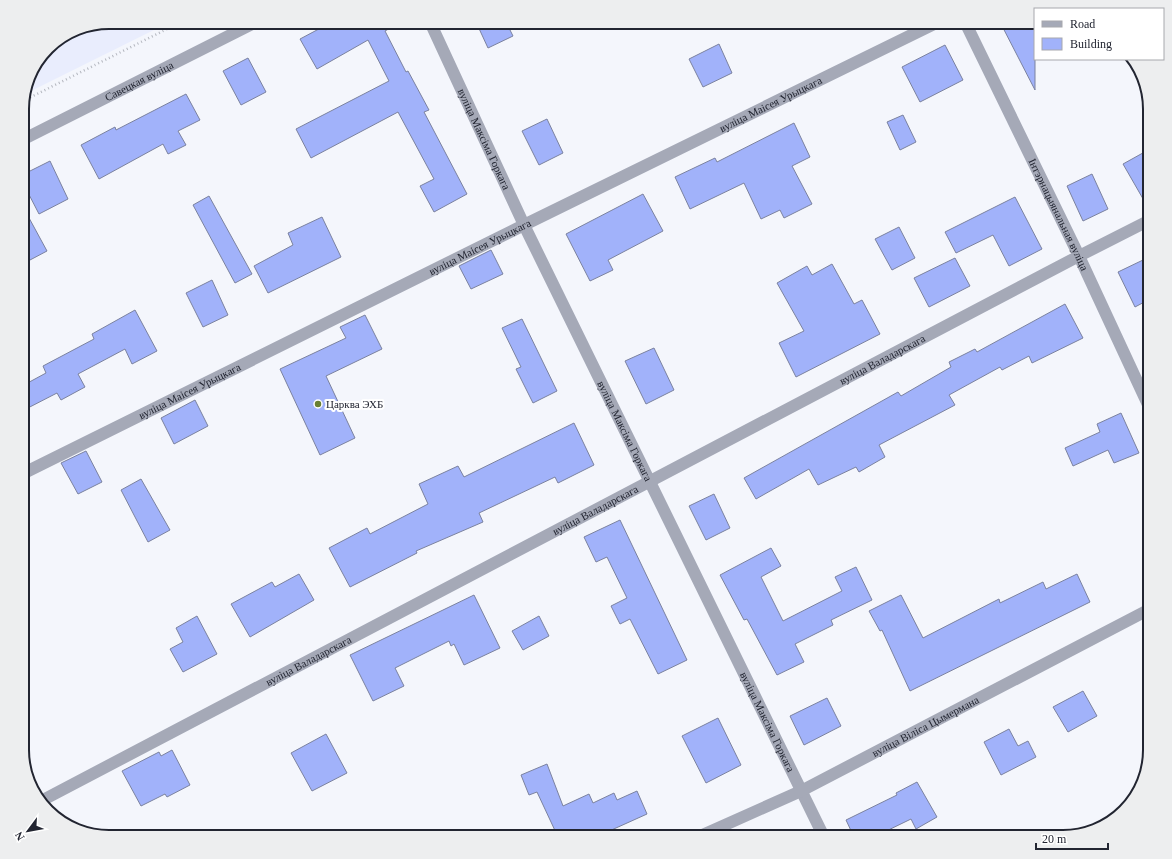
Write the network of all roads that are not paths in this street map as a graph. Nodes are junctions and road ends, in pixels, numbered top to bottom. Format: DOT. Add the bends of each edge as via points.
graph roads {
  1 [pos="242,29"];
  2 [pos="433,29"];
  3 [pos="924,29"];
  4 [pos="968,29"];
  5 [pos="29,136"];
  6 [pos="1143,224"];
  7 [pos="524,225"];
  8 [pos="1079,256"];
  9 [pos="1143,394"];
  10 [pos="29,471"];
  11 [pos="649,483"];
  12 [pos="1143,613"];
  13 [pos="801,791"];
  14 [pos="46,799"];
  15 [pos="714,830"];
  16 [pos="820,830"];
  1 -- 5 [label="street, Савецкая вуліца"];
  2 -- 7 [label="street, вуліца Максіма Горкага"];
  3 -- 7 [label="street, вуліца Маісея Урыцкага"];
  4 -- 8 [label="street, Інтэрнацыянальная вуліца"];
  6 -- 8 [label="street, вуліца Валадарскага"];
  7 -- 10 [label="street, вуліца Маісея Урыцкага"];
  7 -- 11 [label="street, вуліца Максіма Горкага"];
  8 -- 9 [label="street, Інтэрнацыянальная вуліца"];
  8 -- 11 [label="street, вуліца Валадарскага"];
  11 -- 13 [label="street, вуліца Максіма Горкага"];
  11 -- 14 [label="street, вуліца Валадарскага"];
  12 -- 13 [label="street, вуліца Віліса Цымермана"];
  13 -- 15 [label="street, вуліца Віліса Цымермана"];
  13 -- 16 [label="street, вуліца Максіма Горкага"];
}
